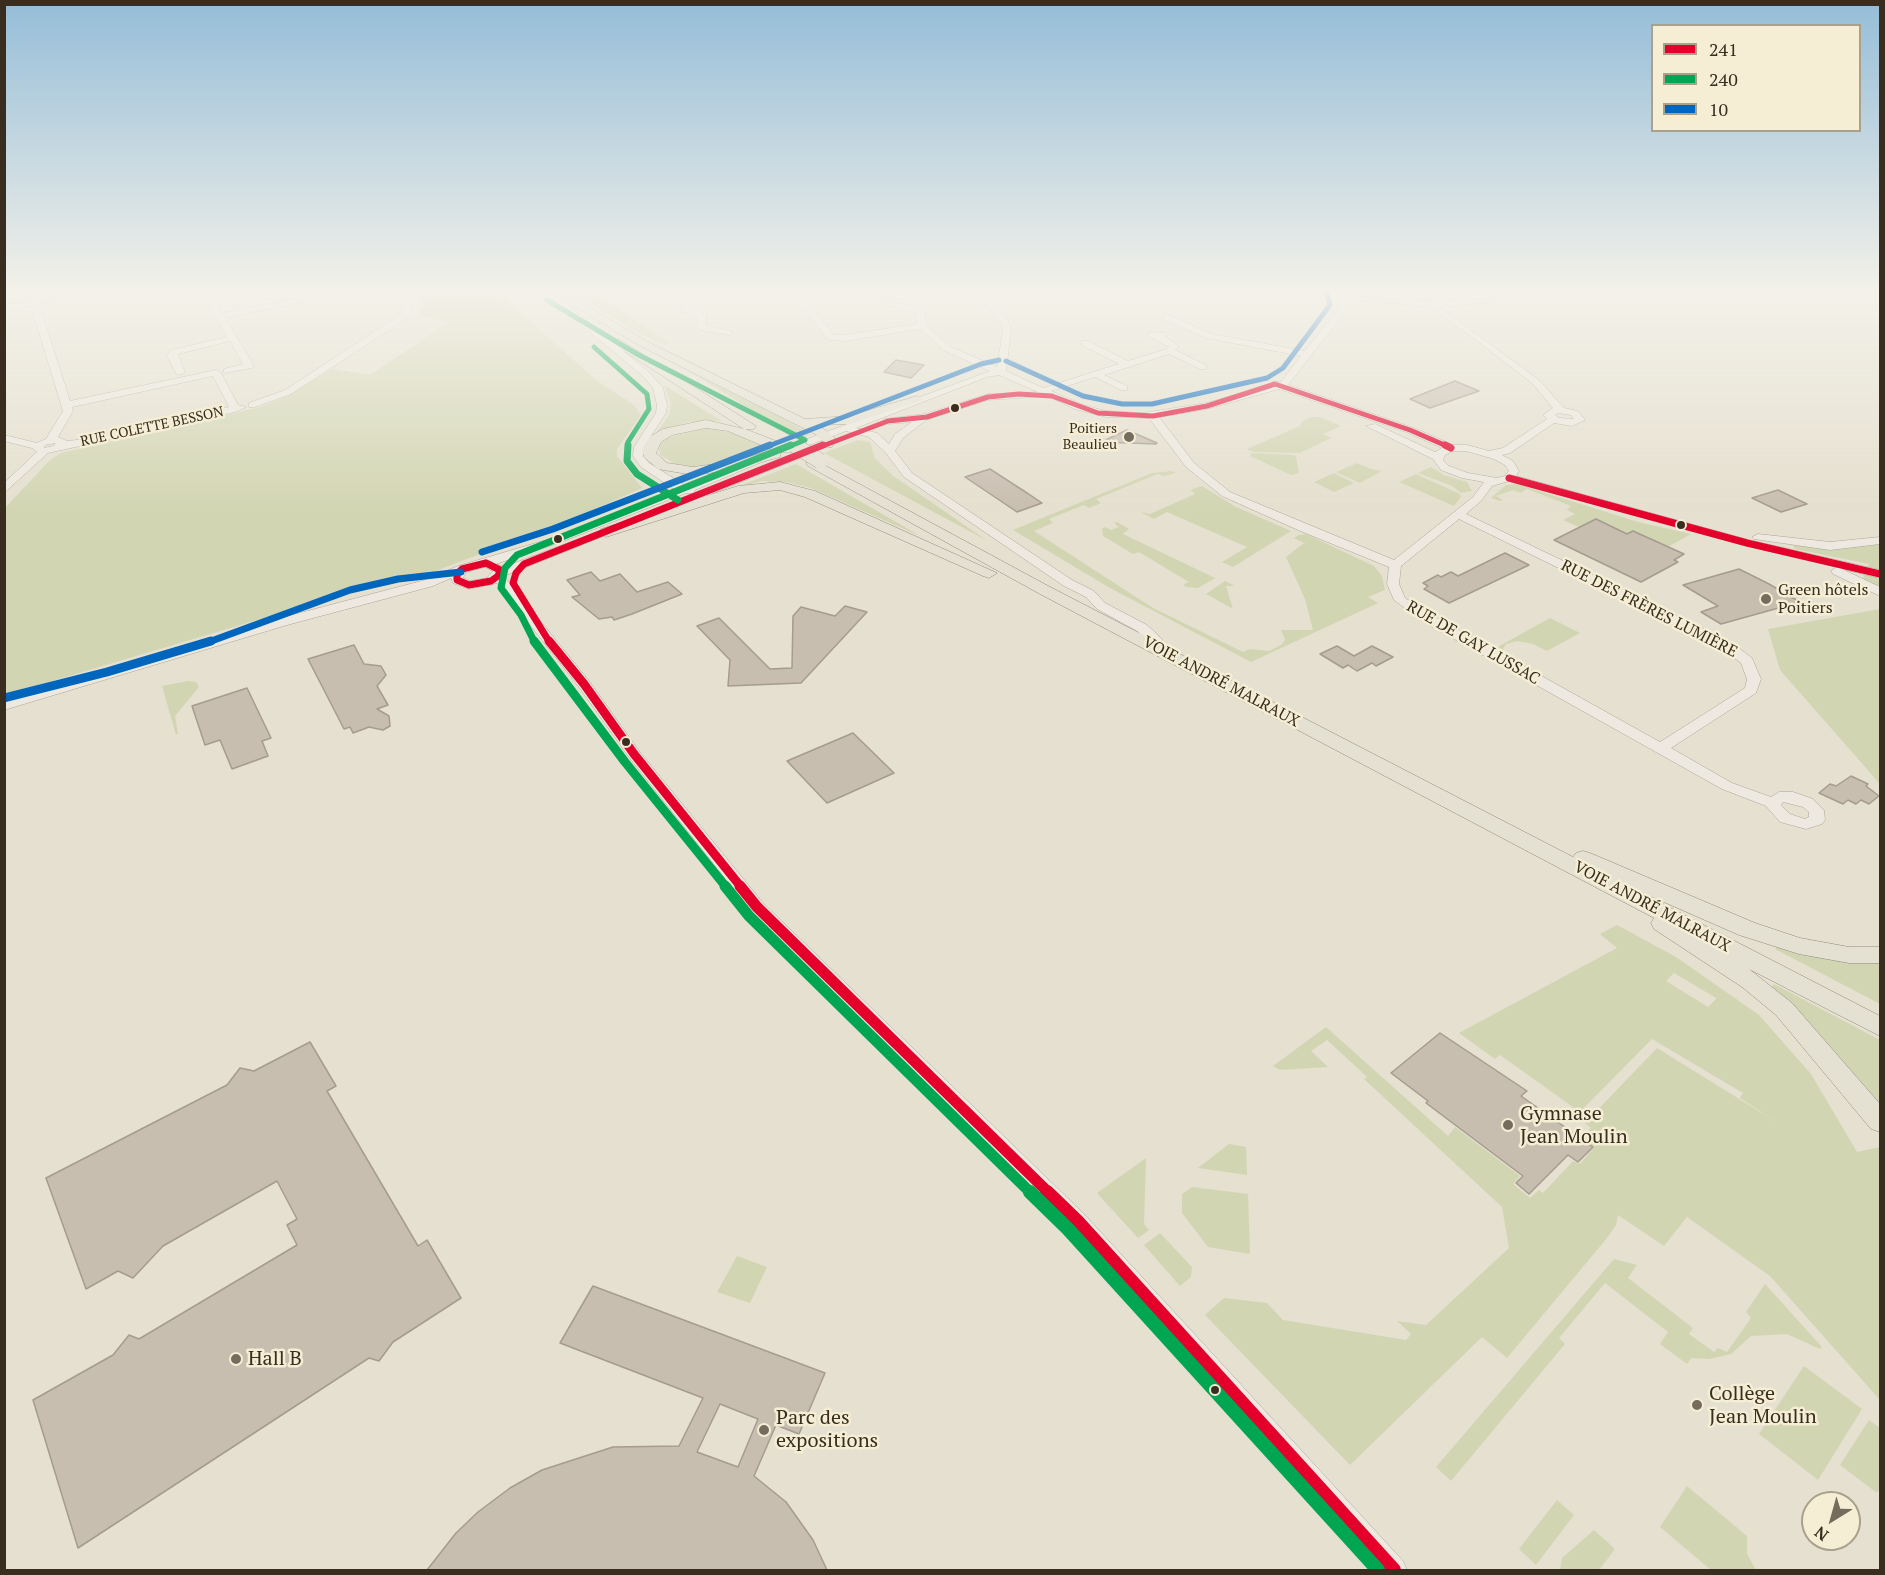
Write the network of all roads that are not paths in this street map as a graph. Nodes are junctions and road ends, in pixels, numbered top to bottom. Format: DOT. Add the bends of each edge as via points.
graph roads {
  1 [pos="54,364"];
  2 [pos="176,364"];
  3 [pos="248,364"];
  4 [pos="332,364"];
  5 [pos="632,364"];
  6 [pos="649,364"];
  7 [pos="681,364"];
  8 [pos="981,364"];
  9 [pos="1002,364"];
  10 [pos="1126,364"];
  11 [pos="1196,364"];
  12 [pos="1302,364"];
  13 [pos="1512,364"];
  14 [pos="1203,367"];
  15 [pos="227,370"];
  16 [pos="1001,372"];
  17 [pos="1096,374"];
  18 [pos="182,376"];
  19 [pos="1275,387"];
  20 [pos="1124,388"];
  21 [pos="1041,391"];
  22 [pos="1052,396"];
  23 [pos="917,400"];
  24 [pos="67,405"];
  25 [pos="243,407"];
  26 [pos="1560,410"];
  27 [pos="1153,416"];
  28 [pos="927,417"];
  29 [pos="795,420"];
  30 [pos="1558,421"];
  31 [pos="885,422"];
  32 [pos="844,428"];
  33 [pos="863,431"];
  34 [pos="4,438"];
  35 [pos="826,440"];
  36 [pos="50,441"];
  37 [pos="62,445"];
  38 [pos="779,446"];
  39 [pos="1451,448"];
  40 [pos="40,449"];
  41 [pos="890,450"];
  42 [pos="1490,454"];
  43 [pos="1437,457"];
  44 [pos="816,462"];
  45 [pos="1510,469"];
  46 [pos="1466,476"];
  47 [pos="1497,481"];
  48 [pos="4,490"];
  49 [pos="684,490"];
  50 [pos="1482,490"];
  51 [pos="708,493"];
  52 [pos="1628,504"];
  53 [pos="1457,514"];
  54 [pos="606,532"];
  55 [pos="1881,541"];
  56 [pos="486,563"];
  57 [pos="524,564"];
  58 [pos="1395,565"];
  59 [pos="461,570"];
  60 [pos="1877,570"];
  61 [pos="1854,573"];
  62 [pos="499,574"];
  63 [pos="469,585"];
  64 [pos="399,591"];
  65 [pos="1046,591"];
  66 [pos="1881,592"];
  67 [pos="336,607"];
  68 [pos="547,639"];
  69 [pos="1155,640"];
  70 [pos="140,670"];
  71 [pos="4,706"];
  72 [pos="4,710"];
  73 [pos="1660,749"];
  74 [pos="1773,803"];
  75 [pos="1534,841"];
  76 [pos="1881,955"];
  77 [pos="1881,1015"];
  78 [pos="1881,1027"];
  79 [pos="1881,1121"];
  80 [pos="1395,1570"];
  1 -- 24 [label="street"];
  2 -- 18 [label="street"];
  3 -- 15 [label="street"];
  4 -- 25 [label="street, RUE COLETTE BESSON" via="288,392"];
  5 -- 49 [label="street" via="661,395 661,413 639,447 638,456 645,465"];
  6 -- 38 [label="main road, VOIE ANDRÉ MALRAUX"];
  7 -- 29 [label="main road"];
  8 -- 16 [label="street"];
  9 -- 16 [label="street"];
  10 -- 17 [label="street"];
  11 -- 14 [label="street"];
  12 -- 19 [label="street"];
  13 -- 26 [label="street" via="1536,382"];
  16 -- 21 [label="street"];
  16 -- 23 [label="street"];
  16 -- 31 [label="street" via="997,380"];
  17 -- 20 [label="street"];
  17 -- 21 [label="street"];
  18 -- 24 [label="street"];
  18 -- 25 [label="street" via="216,373"];
  19 -- 27 [label="street"];
  19 -- 39 [label="street" via="1410,430"];
  19 -- 43 [label="street"];
  21 -- 22 [label="street"];
  22 -- 27 [label="street" via="1098,413"];
  22 -- 28 [label="street" via="988,397"];
  23 -- 29 [label="main road" via="837,423"];
  23 -- 32 [label="street"];
  24 -- 36 [label="street" via="68,414"];
  25 -- 37 [label="street, RUE COLETTE BESSON"];
  26 -- 30 [label="street" via="1549,412"];
  26 -- 30 [label="street" via="1581,418 1576,422"];
  27 -- 58 [label="street" via="1190,465 1219,490"];
  28 -- 31 [label="street"];
  28 -- 41 [label="street" via="899,436"];
  29 -- 35 [label="main road"];
  30 -- 42 [label="street" via="1506,451"];
  30 -- 45 [label="street" via="1516,454"];
  31 -- 33 [label="street"];
  31 -- 41 [label="street"];
  32 -- 33 [label="street"];
  32 -- 35 [label="street"];
  33 -- 35 [label="street"];
  33 -- 41 [label="street"];
  34 -- 40 [label="street"];
  35 -- 38 [label="street"];
  35 -- 51 [label="street"];
  36 -- 37 [label="street" via="61,441"];
  36 -- 40 [label="street"];
  37 -- 40 [label="street, RUE COLETTE BESSON"];
  38 -- 38 [label="main road" via="733,466 693,471 663,466 649,454 651,445 662,435 691,425 722,425"];
  38 -- 44 [label="main road, VOIE ANDRÉ MALRAUX"];
  38 -- 49 [label="street"];
  39 -- 42 [label="street"];
  39 -- 43 [label="street"];
  40 -- 48 [label="street"];
  41 -- 69 [label="street" via="908,475"];
  42 -- 45 [label="street"];
  43 -- 46 [label="street" via="1445,468"];
  44 -- 65 [label="main road, VOIE ANDRÉ MALRAUX"];
  44 -- 69 [label="main road, VOIE ANDRÉ MALRAUX"];
  45 -- 47 [label="street"];
  45 -- 52 [label="street"];
  45 -- 61 [label="street" via="1531,482 1619,510"];
  46 -- 47 [label="street"];
  46 -- 50 [label="street"];
  47 -- 50 [label="street"];
  49 -- 51 [label="street"];
  49 -- 56 [label="street" via="522,553"];
  50 -- 53 [label="street" via="1477,500"];
  51 -- 54 [label="street"];
  52 -- 55 [label="street" via="1751,535 1810,544 1846,546"];
  52 -- 60 [label="street"];
  53 -- 58 [label="street"];
  53 -- 73 [label="street, RUE DES FRÈRES LUMIÈRE" via="1726,645 1747,661 1754,679 1750,690"];
  54 -- 57 [label="street"];
  54 -- 65 [label="main road" via="743,489 786,486 1003,579"];
  56 -- 59 [label="street"];
  56 -- 62 [label="street" via="496,566"];
  57 -- 62 [label="street"];
  57 -- 68 [label="street" via="513,585"];
  58 -- 73 [label="street, RUE DE GAY LUSSAC" via="1395,591 1410,609"];
  59 -- 63 [label="street" via="456,578"];
  59 -- 64 [label="street"];
  60 -- 61 [label="street"];
  61 -- 66 [label="street"];
  62 -- 63 [label="street" via="487,583"];
  62 -- 68 [label="street"];
  63 -- 64 [label="street"];
  63 -- 68 [label="street" via="508,600"];
  64 -- 67 [label="street"];
  65 -- 75 [label="main road, VOIE ANDRÉ MALRAUX"];
  67 -- 70 [label="street"];
  67 -- 70 [label="street" via="246,642"];
  68 -- 80 [label="street" via="757,907 1070,1214"];
  69 -- 75 [label="main road, VOIE ANDRÉ MALRAUX"];
  70 -- 71 [label="street"];
  70 -- 72 [label="street" via="64,697"];
  73 -- 74 [label="street, RUE DE GAY LUSSAC" via="1727,786"];
  75 -- 76 [label="main road" via="1747,929 1799,946 1849,955"];
  75 -- 77 [label="main road, VOIE ANDRÉ MALRAUX"];
  75 -- 78 [label="main road, VOIE ANDRÉ MALRAUX"];
  75 -- 79 [label="main road" via="1750,981 1798,1024"];
}
